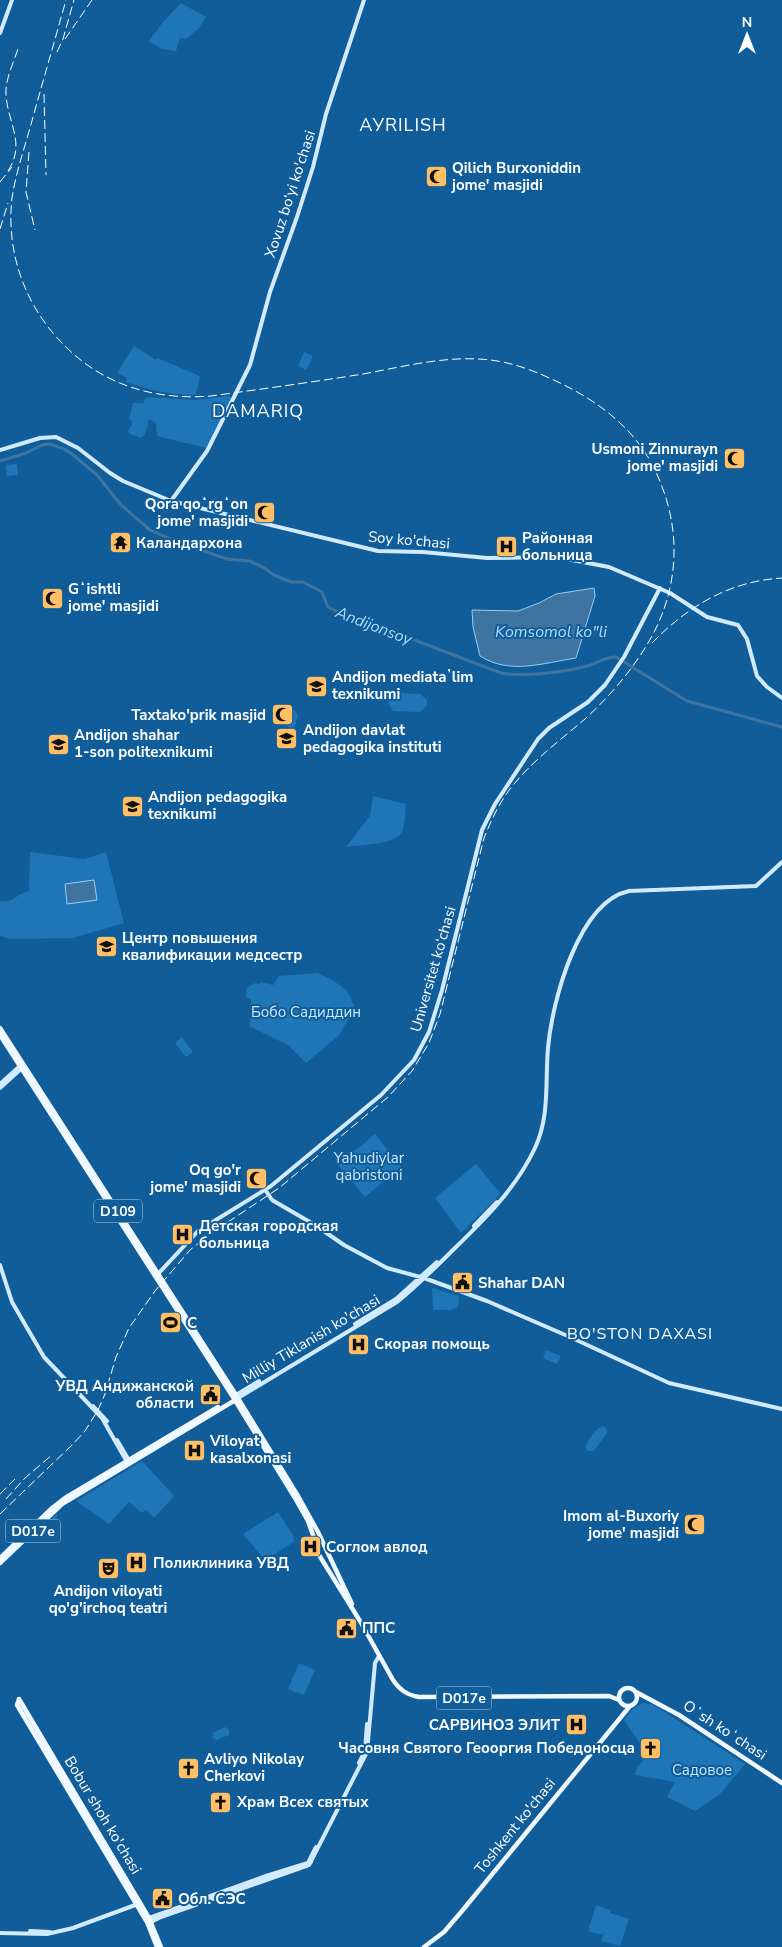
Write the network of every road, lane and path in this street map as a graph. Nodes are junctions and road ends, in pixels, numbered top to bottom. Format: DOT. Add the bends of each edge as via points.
graph roads {
  1 [pos="12,0"];
  2 [pos="364,0"];
  3 [pos="0,32"];
  4 [pos="0,450"];
  5 [pos="172,501"];
  6 [pos="660,588"];
  7 [pos="782,698"];
  8 [pos="782,862"];
  9 [pos="0,1028"];
  10 [pos="0,1035"];
  11 [pos="22,1066"];
  12 [pos="0,1084"];
  13 [pos="0,1088"];
  14 [pos="266,1191"];
  15 [pos="132,1236"];
  16 [pos="0,1265"];
  17 [pos="158,1274"];
  18 [pos="422,1278"];
  19 [pos="235,1398"];
  20 [pos="782,1409"];
  21 [pos="128,1461"];
  22 [pos="297,1497"];
  23 [pos="66,1499"];
  24 [pos="0,1558"];
  25 [pos="0,1563"];
  26 [pos="360,1621"];
  27 [pos="378,1654"];
  28 [pos="636,1692"];
  29 [pos="620,1693"];
  30 [pos="609,1696"];
  31 [pos="620,1701"];
  32 [pos="652,1701"];
  33 [pos="635,1702"];
  34 [pos="630,1706"];
  35 [pos="620,1716"];
  36 [pos="782,1783"];
  37 [pos="138,1904"];
  38 [pos="150,1920"];
  39 [pos="0,1932"];
  40 [pos="157,1947"];
  41 [pos="161,1947"];
  42 [pos="424,1947"];
  1 -- 3 [label="main road"];
  2 -- 5 [label="main road, Xovuz bo‘yi ko'chasi" via="328,106 250,365 207,451"];
  4 -- 5 [label="main road, Soy ko'chasi" via="40,438 56,437 78,448 123,481"];
  5 -- 6 [label="main road, Soy ko'chasi" via="378,551 487,558 562,558 609,567"];
  6 -- 7 [label="main road, Soy ko'chasi" via="696,612 738,625 747,639 757,676"];
  6 -- 14 [label="main road, Universitet kо‘chasi" via="624,657 605,685 588,702 538,739 495,804 482,830 431,1026 414,1060 382,1095"];
  8 -- 18 [label="main road, Milliy Tiklanish ko'chasi" via="756,886 630,891 618,894 602,905 589,921 567,966 555,1008 548,1048 544,1126 531,1156 491,1213"];
  9 -- 11 [label="main road, D109"];
  10 -- 11 [label="main road, D109"];
  11 -- 12 [label="main road"];
  11 -- 13 [label="main road"];
  11 -- 15 [label="main road, D109"];
  14 -- 17 [label="main road, Universitet kо‘chasi" via="198,1231"];
  14 -- 18 [label="main road" via="272,1200 344,1245 387,1268"];
  15 -- 17 [label="main road, D109"];
  15 -- 19 [label="main road, D109"];
  16 -- 21 [label="main road" via="12,1302 44,1357 104,1416"];
  17 -- 19 [label="main road, D109"];
  18 -- 19 [label="main road, Milliy Tiklanish ko'chasi" via="396,1302"];
  18 -- 20 [label="main road" via="465,1292 543,1325 664,1381"];
  19 -- 21 [label="main road, Milliy Tiklanish ko'chasi / D017e"];
  19 -- 22 [label="main road, D017e"];
  21 -- 23 [label="main road, Milliy Tiklanish ko'chasi / D017e"];
  22 -- 26 [label="main road, D017e" via="318,1532"];
  22 -- 26 [label="main road, D017e" via="313,1535 314,1547"];
  23 -- 24 [label="main road, D017e"];
  23 -- 25 [label="main road, D017e"];
  26 -- 27 [label="main road, D017e"];
  27 -- 30 [label="main road, D017e" via="394,1683 410,1695 455,1698"];
  27 -- 38 [label="main road" via="367,1752 308,1864"];
  28 -- 29 [label="main road, D017e" via="629,1688"];
  28 -- 32 [label="main road, Oʻsh koʻchasi"];
  28 -- 33 [label="main road"];
  29 -- 30 [label="main road, D017e"];
  29 -- 31 [label="main road"];
  30 -- 31 [label="main road, D017e"];
  31 -- 34 [label="main road, D017e"];
  31 -- 35 [label="main road"];
  32 -- 33 [label="main road" via="642,1699"];
  32 -- 36 [label="main road, Oʻsh koʻchasi" via="700,1728"];
  33 -- 34 [label="main road"];
  34 -- 35 [label="main road, Toshkent ko'chasi"];
  35 -- 42 [label="main road, Toshkent ko'chasi" via="462,1911 444,1932"];
  37 -- 37 [label="main road, Bobur shoh ko'chasi" via="17,1705 19,1699"];
  37 -- 38 [label="main road, Bobur shoh ko'chasi"];
  37 -- 39 [label="main road" via="73,1928 43,1934"];
  37 -- 40 [label="main road, Bobur shoh ko'chasi"];
  38 -- 41 [label="main road, Bobur shoh ko'chasi"];
}
